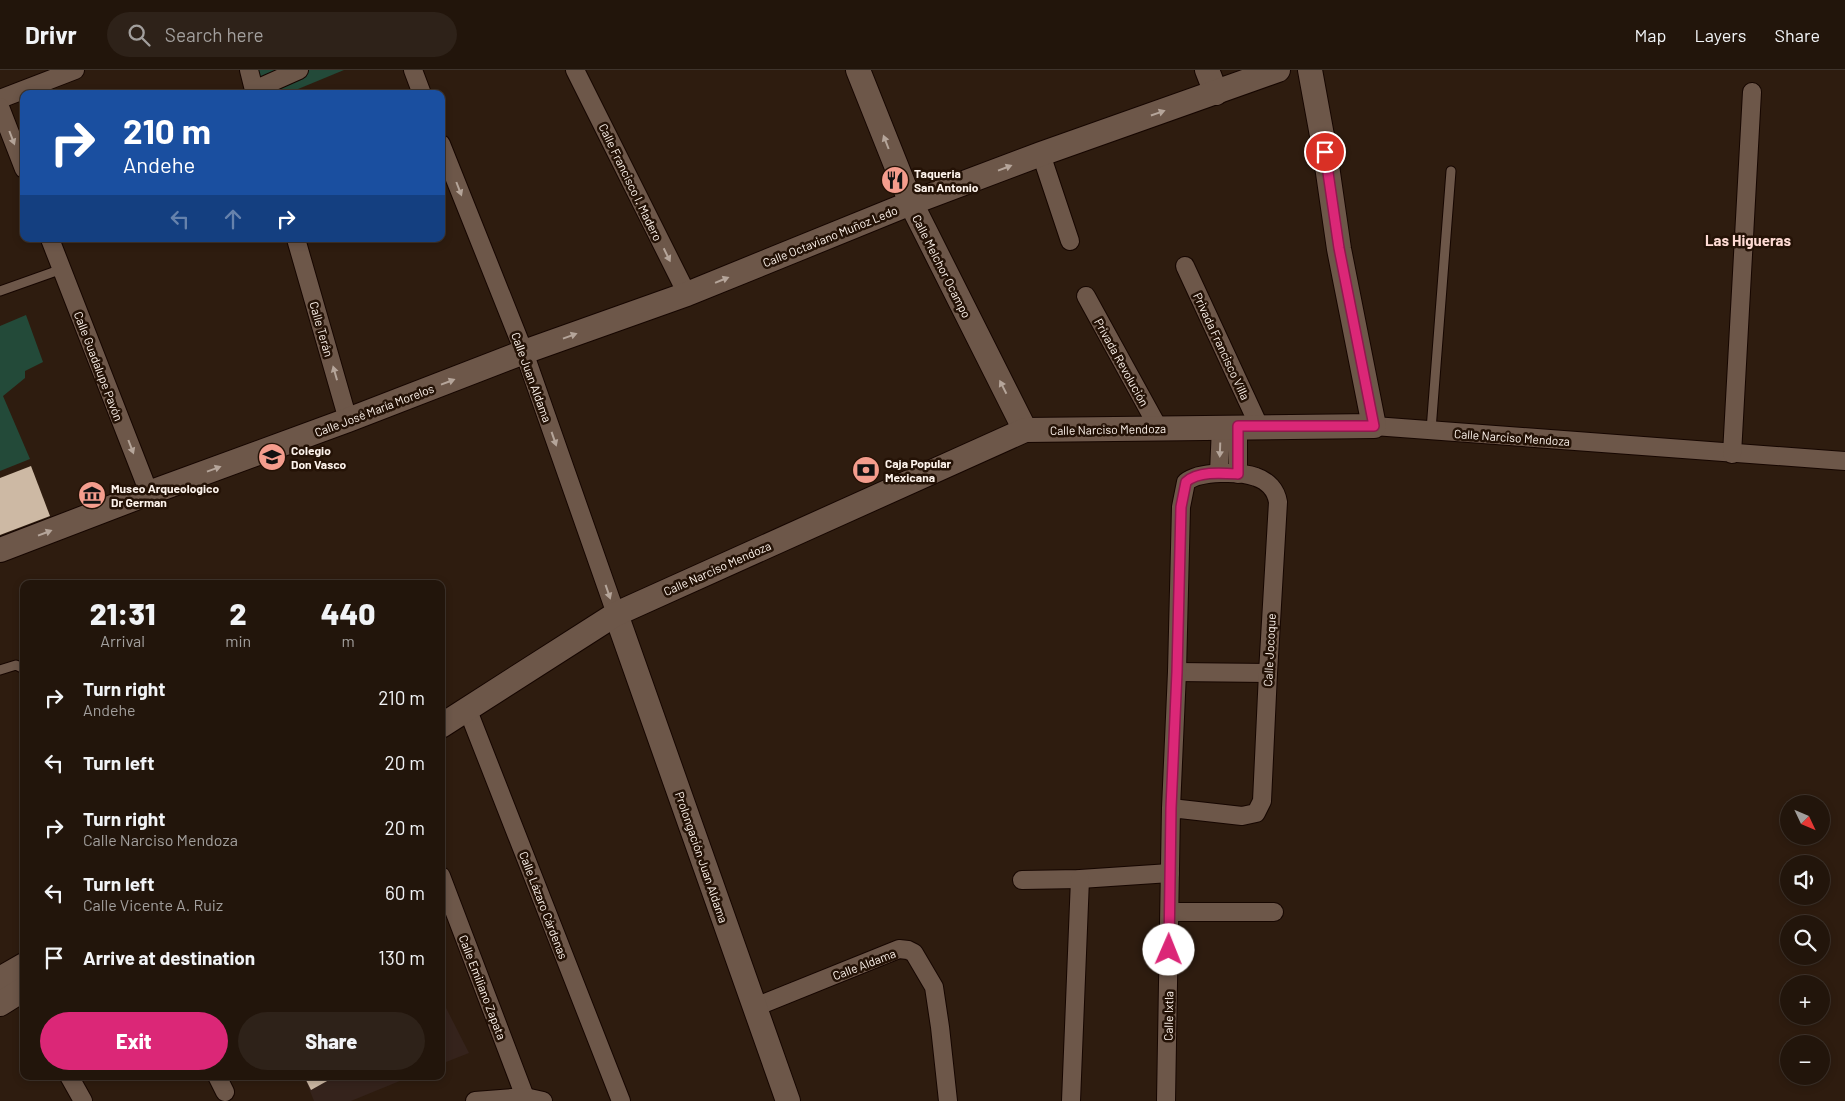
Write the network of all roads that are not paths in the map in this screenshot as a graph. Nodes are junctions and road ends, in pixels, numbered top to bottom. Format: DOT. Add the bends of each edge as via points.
graph roads {
  1 [pos="75,70"];
  2 [pos="249,70"];
  3 [pos="299,70"];
  4 [pos="413,70"];
  5 [pos="575,70"];
  6 [pos="858,70"];
  7 [pos="1207,70"];
  8 [pos="1278,70"];
  9 [pos="1310,70"];
  10 [pos="23,90"];
  11 [pos="254,90"];
  12 [pos="258,90"];
  13 [pos="420,90"];
  14 [pos="20,91"];
  15 [pos="1752,92"];
  16 [pos="1216,93"];
  17 [pos="0,99"];
  18 [pos="0,107"];
  19 [pos="445,154"];
  20 [pos="1041,154"];
  21 [pos="20,159"];
  22 [pos="1451,171"];
  23 [pos="911,203"];
  24 [pos="1070,241"];
  25 [pos="51,242"];
  26 [pos="297,242"];
  27 [pos="1185,266"];
  28 [pos="62,269"];
  29 [pos="0,291"];
  30 [pos="687,294"];
  31 [pos="1086,296"];
  32 [pos="524,352"];
  33 [pos="348,420"];
  34 [pos="1374,426"];
  35 [pos="1239,427"];
  36 [pos="1159,429"];
  37 [pos="1025,430"];
  38 [pos="1431,430"];
  39 [pos="1732,454"];
  40 [pos="1845,461"];
  41 [pos="1219,473"];
  42 [pos="1238,474"];
  43 [pos="149,493"];
  44 [pos="0,550"];
  45 [pos="616,614"];
  46 [pos="20,667"];
  47 [pos="0,670"];
  48 [pos="1177,672"];
  49 [pos="1268,672"];
  50 [pos="468,708"];
  51 [pos="445,723"];
  52 [pos="1171,808"];
  53 [pos="1170,873"];
  54 [pos="1080,879"];
  55 [pos="1022,880"];
  56 [pos="445,887"];
  57 [pos="1170,912"];
  58 [pos="1274,912"];
  59 [pos="17,982"];
  60 [pos="0,1004"];
  61 [pos="755,1007"];
  62 [pos="71,1080"];
  63 [pos="218,1080"];
  64 [pos="225,1092"];
  65 [pos="525,1097"];
  66 [pos="83,1101"];
  67 [pos="475,1101"];
  68 [pos="543,1101"];
  69 [pos="621,1101"];
  70 [pos="788,1101"];
  71 [pos="948,1101"];
  72 [pos="1071,1101"];
  73 [pos="1166,1101"];
  1 -- 10 [label="street"];
  2 -- 11 [label="street"];
  3 -- 12 [label="street"];
  4 -- 13 [label="street"];
  5 -- 30 [label="street, Calle Francisco I. Madero, one-way"];
  23 -- 6 [label="street, Calle Melchor Ocampo, one-way"];
  7 -- 16 [label="street"];
  8 -- 16 [label="street, Calle Octaviano Muñoz Ledo"];
  9 -- 34 [label="street" via="1339,248"];
  14 -- 17 [label="street"];
  15 -- 39 [label="street"];
  20 -- 16 [label="street, Calle Octaviano Muñoz Ledo, one-way"];
  18 -- 21 [label="street, one-way"];
  19 -- 32 [label="street, Calle Juan Aldama, one-way"];
  23 -- 20 [label="street, Calle Octaviano Muñoz Ledo, one-way"];
  20 -- 24 [label="street"];
  22 -- 38 [label="lane"];
  30 -- 23 [label="street, Calle Octaviano Muñoz Ledo, one-way"];
  37 -- 23 [label="street, Calle Melchor Ocampo, one-way"];
  25 -- 28 [label="street, Calle Guadalupe Pavón"];
  33 -- 26 [label="street, Calle Terán, one-way"];
  27 -- 35 [label="street, Privada Francisco Villa"];
  28 -- 29 [label="lane"];
  28 -- 43 [label="street, Calle Guadalupe Pavón, one-way"];
  32 -- 30 [label="street, Calle Octaviano Muñoz Ledo, one-way"];
  31 -- 36 [label="street, Privada Revolución"];
  33 -- 32 [label="street, Calle José María Morelos, one-way"];
  32 -- 45 [label="street, Calle Juan Aldama, one-way"];
  43 -- 33 [label="street, Calle José María Morelos, one-way"];
  34 -- 35 [label="street, Calle Narciso Mendoza"];
  34 -- 38 [label="street, Calle Narciso Mendoza"];
  35 -- 36 [label="street, Calle Narciso Mendoza"];
  35 -- 41 [label="street, one-way"];
  35 -- 42 [label="street"];
  36 -- 37 [label="street, Calle Narciso Mendoza"];
  37 -- 45 [label="street, Calle Narciso Mendoza"];
  38 -- 39 [label="street, Calle Narciso Mendoza"];
  39 -- 40 [label="street, Calle Narciso Mendoza"];
  41 -- 42 [label="street"];
  41 -- 48 [label="street, Calle Ixtla" via="1186,482 1181,507"];
  42 -- 49 [label="street, Calle Jocoque" via="1256,477 1277,494"];
  44 -- 43 [label="street, Calle José María Morelos, one-way"];
  45 -- 50 [label="street, Calle Narciso Mendoza"];
  45 -- 61 [label="street, Prolongación Juan Aldama"];
  46 -- 47 [label="lane" via="16,665"];
  48 -- 49 [label="street"];
  48 -- 52 [label="street, Calle Ixtla"];
  49 -- 52 [label="street, Calle Jocoque" via="1262,801 1256,813 1242,816"];
  50 -- 51 [label="street, Calle Narciso Mendoza"];
  50 -- 69 [label="street, Calle Lázaro Cárdenas"];
  52 -- 53 [label="street, Calle Ixtla"];
  53 -- 54 [label="street"];
  53 -- 57 [label="street, Calle Ixtla"];
  54 -- 55 [label="street"];
  54 -- 72 [label="street"];
  56 -- 65 [label="street, Calle Emiliano Zapata"];
  57 -- 58 [label="street"];
  57 -- 73 [label="street, Calle Ixtla"];
  59 -- 60 [label="street"];
  61 -- 70 [label="street, Prolongación Juan Aldama"];
  61 -- 71 [label="street, Calle Aldama" via="899,950 908,950 919,960 934,987"];
  62 -- 66 [label="street"];
  63 -- 64 [label="street"];
  65 -- 67 [label="street"];
  65 -- 68 [label="street"];
}
